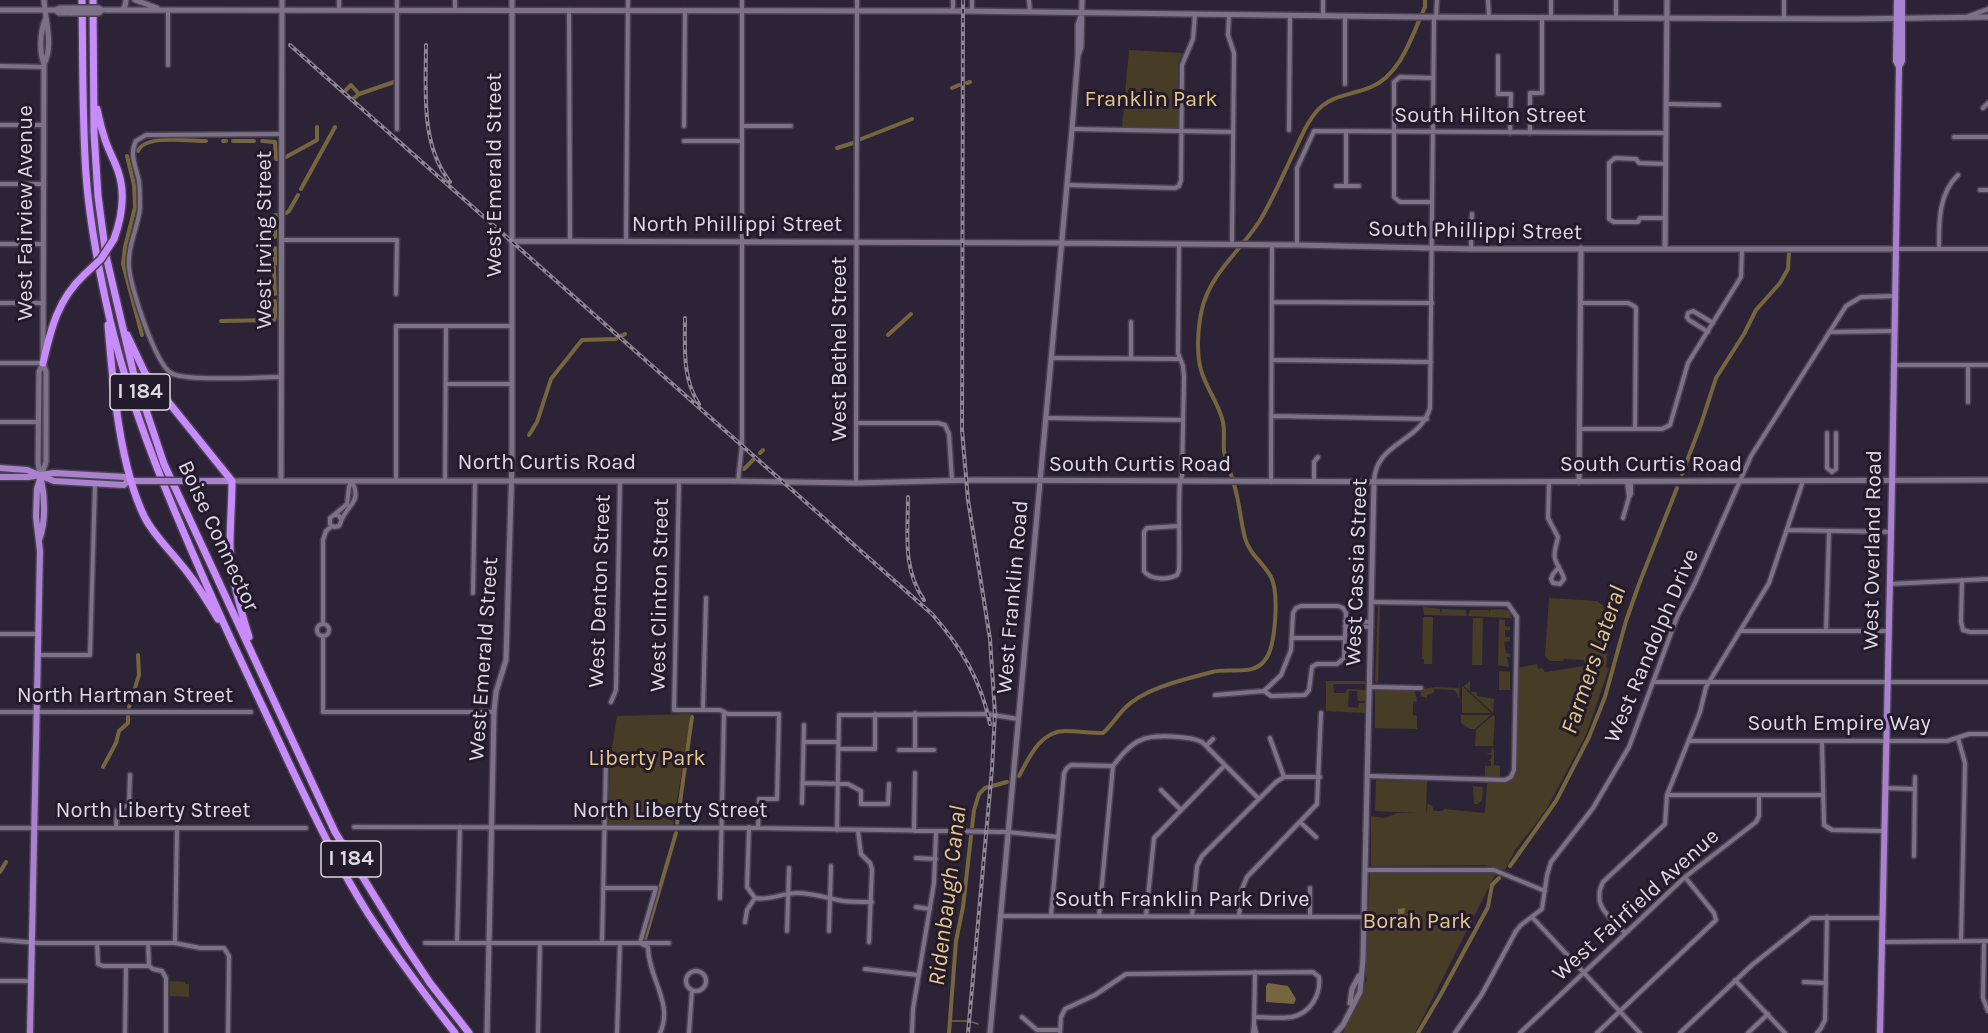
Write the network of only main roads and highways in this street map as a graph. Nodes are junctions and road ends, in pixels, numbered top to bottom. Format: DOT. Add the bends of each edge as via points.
graph roads {
  1 [pos="44,0"];
  2 [pos="82,0"];
  3 [pos="93,0"];
  4 [pos="126,0"];
  5 [pos="135,0"];
  6 [pos="282,0"];
  7 [pos="512,0"];
  8 [pos="1082,0"];
  9 [pos="1667,0"];
  10 [pos="1897,0"];
  11 [pos="1902,0"];
  12 [pos="0,10"];
  13 [pos="45,10"];
  14 [pos="122,10"];
  15 [pos="164,10"];
  16 [pos="282,10"];
  17 [pos="512,10"];
  18 [pos="1082,13"];
  19 [pos="1667,17"];
  20 [pos="1988,17"];
  21 [pos="1899,19"];
  22 [pos="94,95"];
  23 [pos="511,241"];
  24 [pos="962,242"];
  25 [pos="1062,243"];
  26 [pos="1581,248"];
  27 [pos="1665,249"];
  28 [pos="1896,249"];
  29 [pos="106,302"];
  30 [pos="119,319"];
  31 [pos="43,363"];
  32 [pos="0,468"];
  33 [pos="41,476"];
  34 [pos="0,477"];
  35 [pos="281,480"];
  36 [pos="1892,480"];
  37 [pos="1988,480"];
  38 [pos="129,481"];
  39 [pos="232,481"];
  40 [pos="511,481"];
  41 [pos="966,481"];
  42 [pos="1040,481"];
  43 [pos="1374,482"];
  44 [pos="1579,482"];
  45 [pos="237,652"];
  46 [pos="260,668"];
  47 [pos="30,1033"];
  48 [pos="455,1033"];
  49 [pos="469,1033"];
  50 [pos="487,1033"];
  51 [pos="990,1033"];
  52 [pos="1336,1033"];
  53 [pos="1880,1033"];
  1 -- 13 [label="main road, West Fairview Avenue"];
  2 -- 29 [label="highway, Boise Connector / I 184" via="86,176"];
  3 -- 22 [label="highway, Boise Connector / I 184"];
  4 -- 14 [label="main road"];
  5 -- 15 [label="main road"];
  6 -- 16 [label="main road, West Irving Street"];
  7 -- 17 [label="main road, West Emerald Street"];
  8 -- 18 [label="main road, West Franklin Road"];
  9 -- 19 [label="main road"];
  10 -- 21 [label="main road, West Overland Road"];
  11 -- 21 [label="main road, West Overland Road"];
  12 -- 13 [label="main road"];
  13 -- 14 [label="main road, bridge"];
  13 -- 31 [label="main road, West Fairview Avenue" via="49,34 44,66"];
  14 -- 15 [label="main road"];
  15 -- 16 [label="main road"];
  16 -- 17 [label="main road"];
  16 -- 35 [label="main road, West Irving Street"];
  17 -- 18 [label="main road"];
  17 -- 23 [label="main road, West Emerald Street"];
  18 -- 19 [label="main road"];
  18 -- 25 [label="main road, West Franklin Road"];
  19 -- 21 [label="main road"];
  19 -- 27 [label="main road"];
  20 -- 21 [label="main road"];
  21 -- 28 [label="main road, West Overland Road"];
  22 -- 30 [label="highway, Boise Connector / I 184" via="98,196"];
  22 -- 31 [label="highway, bridge" via="122,186 119,226 101,259 60,304"];
  23 -- 24 [label="main road, North Phillippi Street"];
  23 -- 40 [label="main road, West Emerald Street"];
  24 -- 25 [label="main road, South Phillippi Street"];
  25 -- 26 [label="main road, South Phillippi Street"];
  25 -- 42 [label="main road, West Franklin Road"];
  26 -- 27 [label="main road, South Phillippi Street"];
  26 -- 44 [label="main road"];
  27 -- 28 [label="main road, South Phillippi Street"];
  28 -- 36 [label="main road, West Overland Road"];
  29 -- 38 [label="highway"];
  29 -- 45 [label="highway, Boise Connector / I 184" via="137,416 162,483"];
  30 -- 39 [label="highway" via="145,373"];
  30 -- 46 [label="highway, Boise Connector / I 184" via="164,464"];
  31 -- 33 [label="main road, West Fairview Avenue" via="39,372"];
  31 -- 33 [label="main road, West Fairview Avenue" via="46,463"];
  32 -- 33 [label="main road, North Curtis Road" via="27,470"];
  33 -- 34 [label="main road, North Curtis Road"];
  33 -- 38 [label="main road, North Curtis Road" via="93,474 125,477"];
  33 -- 38 [label="main road, North Curtis Road" via="54,481 94,484 124,485"];
  33 -- 47 [label="main road, West Fairview Avenue" via="36,517 38,655"];
  35 -- 39 [label="main road, North Curtis Road"];
  35 -- 40 [label="main road, North Curtis Road"];
  36 -- 37 [label="main road, South Curtis Road"];
  36 -- 44 [label="main road, South Curtis Road"];
  36 -- 53 [label="main road, West Overland Road"];
  38 -- 39 [label="main road, North Curtis Road, bridge"];
  38 -- 45 [label="highway" via="146,519 195,582"];
  39 -- 46 [label="highway" via="233,574 241,614"];
  40 -- 41 [label="main road, North Curtis Road"];
  40 -- 50 [label="main road, West Emerald Street" via="506,660 494,712"];
  41 -- 42 [label="main road, South Curtis Road"];
  42 -- 43 [label="main road, South Curtis Road"];
  42 -- 51 [label="main road, West Franklin Road"];
  43 -- 44 [label="main road, South Curtis Road"];
  43 -- 52 [label="main road, West Cassia Street" via="1362,972 1360,992"];
  45 -- 48 [label="highway, Boise Connector / I 184" via="328,843 369,915"];
  46 -- 49 [label="highway, Boise Connector / I 184" via="335,832 417,963"];
}
